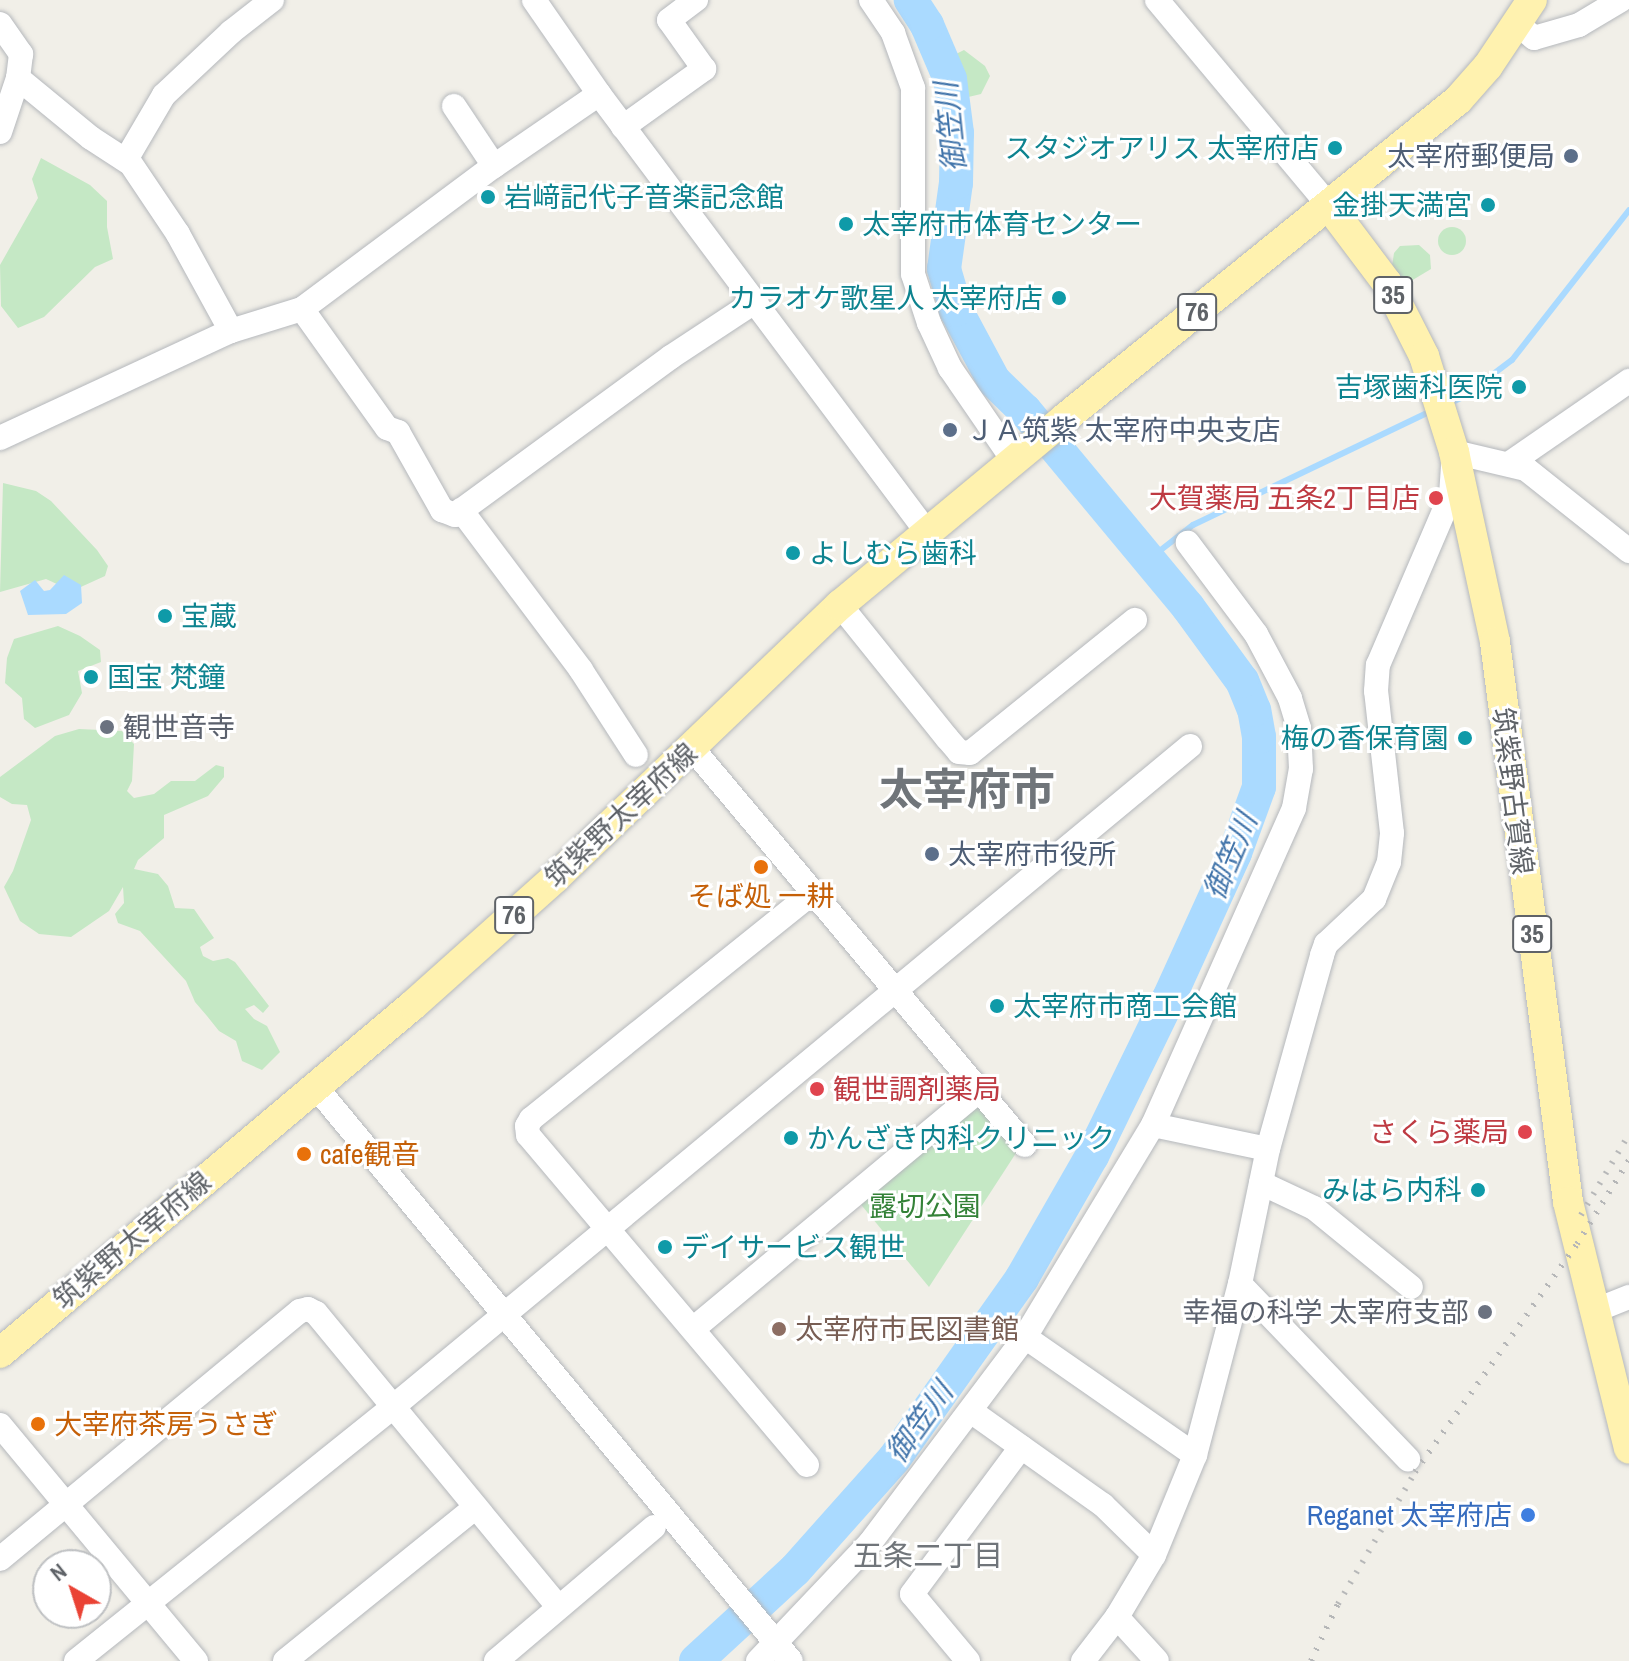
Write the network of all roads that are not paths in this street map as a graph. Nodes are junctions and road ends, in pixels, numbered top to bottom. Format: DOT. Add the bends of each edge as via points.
graph roads {
  1 [pos="272,0"];
  2 [pos="534,0"];
  3 [pos="696,0"];
  4 [pos="871,0"];
  5 [pos="1157,0"];
  6 [pos="1621,0"];
  7 [pos="1524,12"];
  8 [pos="0,24"];
  9 [pos="18,78"];
  10 [pos="599,94"];
  11 [pos="454,106"];
  12 [pos="623,127"];
  13 [pos="0,132"];
  14 [pos="128,162"];
  15 [pos="494,166"];
  16 [pos="1329,206"];
  17 [pos="756,301"];
  18 [pos="302,309"];
  19 [pos="231,331"];
  20 [pos="1629,381"];
  21 [pos="0,438"];
  22 [pos="1454,452"];
  23 [pos="1015,459"];
  24 [pos="1510,463"];
  25 [pos="461,510"];
  26 [pos="926,531"];
  27 [pos="1188,543"];
  28 [pos="1629,551"];
  29 [pos="840,605"];
  30 [pos="1135,620"];
  31 [pos="1190,746"];
  32 [pos="692,748"];
  33 [pos="636,755"];
  34 [pos="812,893"];
  35 [pos="896,990"];
  36 [pos="315,1086"];
  37 [pos="979,1091"];
  38 [pos="1153,1125"];
  39 [pos="1025,1145"];
  40 [pos="1268,1149"];
  41 [pos="1261,1183"];
  42 [pos="608,1230"];
  43 [pos="1240,1284"];
  44 [pos="1411,1287"];
  45 [pos="1629,1297"];
  46 [pos="1594,1311"];
  47 [pos="504,1314"];
  48 [pos="693,1329"];
  49 [pos="1025,1337"];
  50 [pos="0,1353"];
  51 [pos="394,1406"];
  52 [pos="972,1412"];
  53 [pos="0,1425"];
  54 [pos="1021,1447"];
  55 [pos="1629,1449"];
  56 [pos="1195,1455"];
  57 [pos="1408,1459"];
  58 [pos="807,1465"];
  59 [pos="67,1505"];
  60 [pos="476,1507"];
  61 [pos="654,1527"];
  62 [pos="1154,1555"];
  63 [pos="0,1559"];
  64 [pos="148,1602"];
  65 [pos="558,1607"];
  66 [pos="1117,1617"];
  67 [pos="780,1647"];
  68 [pos="76,1661"];
  69 [pos="196,1661"];
  70 [pos="285,1661"];
  71 [pos="496,1661"];
  72 [pos="758,1661"];
  73 [pos="968,1661"];
  74 [pos="1083,1661"];
  75 [pos="1157,1661"];
  1 -- 14 [label="street" via="164,95"];
  2 -- 10 [label="street"];
  3 -- 12 [label="street" via="669,20 704,69"];
  4 -- 23 [label="street" via="893,33 913,88 913,274 950,368"];
  5 -- 16 [label="street"];
  6 -- 7 [label="street" via="1579,25 1534,38"];
  7 -- 16 [label="main road" via="1458,100"];
  8 -- 9 [label="street" via="21,54"];
  9 -- 13 [label="street"];
  9 -- 14 [label="street"];
  10 -- 12 [label="street"];
  10 -- 15 [label="street"];
  11 -- 15 [label="street"];
  12 -- 17 [label="street"];
  14 -- 19 [label="street" via="178,234"];
  15 -- 18 [label="street"];
  16 -- 22 [label="main road, 筑紫野古賀線 / 35" via="1387,283 1424,356"];
  16 -- 23 [label="main road, 76"];
  17 -- 25 [label="street"];
  17 -- 26 [label="street"];
  18 -- 19 [label="street"];
  18 -- 25 [label="street" via="387,428 398,432 442,510 455,515"];
  19 -- 21 [label="street"];
  20 -- 24 [label="street"];
  22 -- 24 [label="street"];
  22 -- 40 [label="street" via="1451,495 1378,665 1376,691 1392,833 1389,862 1374,899 1326,944"];
  22 -- 46 [label="main road, 筑紫野古賀線 / 35" via="1495,642 1568,1202"];
  23 -- 26 [label="main road, 筑紫野太宰府線 / 76"];
  24 -- 28 [label="street" via="1540,477"];
  25 -- 33 [label="street" via="581,670"];
  26 -- 29 [label="main road, 筑紫野太宰府線 / 76"];
  27 -- 38 [label="street" via="1275,667 1299,728 1301,769 1294,808"];
  29 -- 30 [label="street" via="959,752 970,753"];
  29 -- 32 [label="main road, 筑紫野太宰府線 / 76"];
  31 -- 35 [label="street"];
  32 -- 34 [label="street"];
  32 -- 36 [label="main road, 筑紫野太宰府線 / 76" via="484,942"];
  34 -- 35 [label="street"];
  34 -- 42 [label="street" via="527,1126 528,1135"];
  35 -- 37 [label="street"];
  35 -- 42 [label="street"];
  36 -- 47 [label="street"];
  36 -- 50 [label="main road, 筑紫野太宰府線 / 76"];
  37 -- 39 [label="street"];
  37 -- 48 [label="street"];
  38 -- 40 [label="street"];
  38 -- 49 [label="street"];
  40 -- 41 [label="street"];
  41 -- 43 [label="street"];
  41 -- 44 [label="street" via="1314,1208"];
  42 -- 47 [label="street"];
  42 -- 48 [label="street"];
  43 -- 56 [label="street"];
  43 -- 57 [label="street"];
  45 -- 46 [label="street"];
  46 -- 55 [label="main road, 筑紫野古賀線 / 35"];
  47 -- 51 [label="street"];
  47 -- 67 [label="street"];
  48 -- 58 [label="street"];
  49 -- 52 [label="street"];
  49 -- 56 [label="street"];
  51 -- 59 [label="street" via="316,1313 300,1311"];
  51 -- 60 [label="street"];
  51 -- 64 [label="street"];
  52 -- 54 [label="street"];
  52 -- 67 [label="street"];
  53 -- 59 [label="street"];
  54 -- 62 [label="street" via="1103,1505"];
  54 -- 73 [label="street" via="912,1594"];
  56 -- 62 [label="street"];
  59 -- 63 [label="street"];
  59 -- 64 [label="street"];
  60 -- 65 [label="street"];
  60 -- 70 [label="street"];
  61 -- 65 [label="street"];
  62 -- 66 [label="street"];
  64 -- 68 [label="street"];
  64 -- 69 [label="street"];
  65 -- 71 [label="street"];
  66 -- 74 [label="street"];
  66 -- 75 [label="street"];
  67 -- 72 [label="street"];
}
